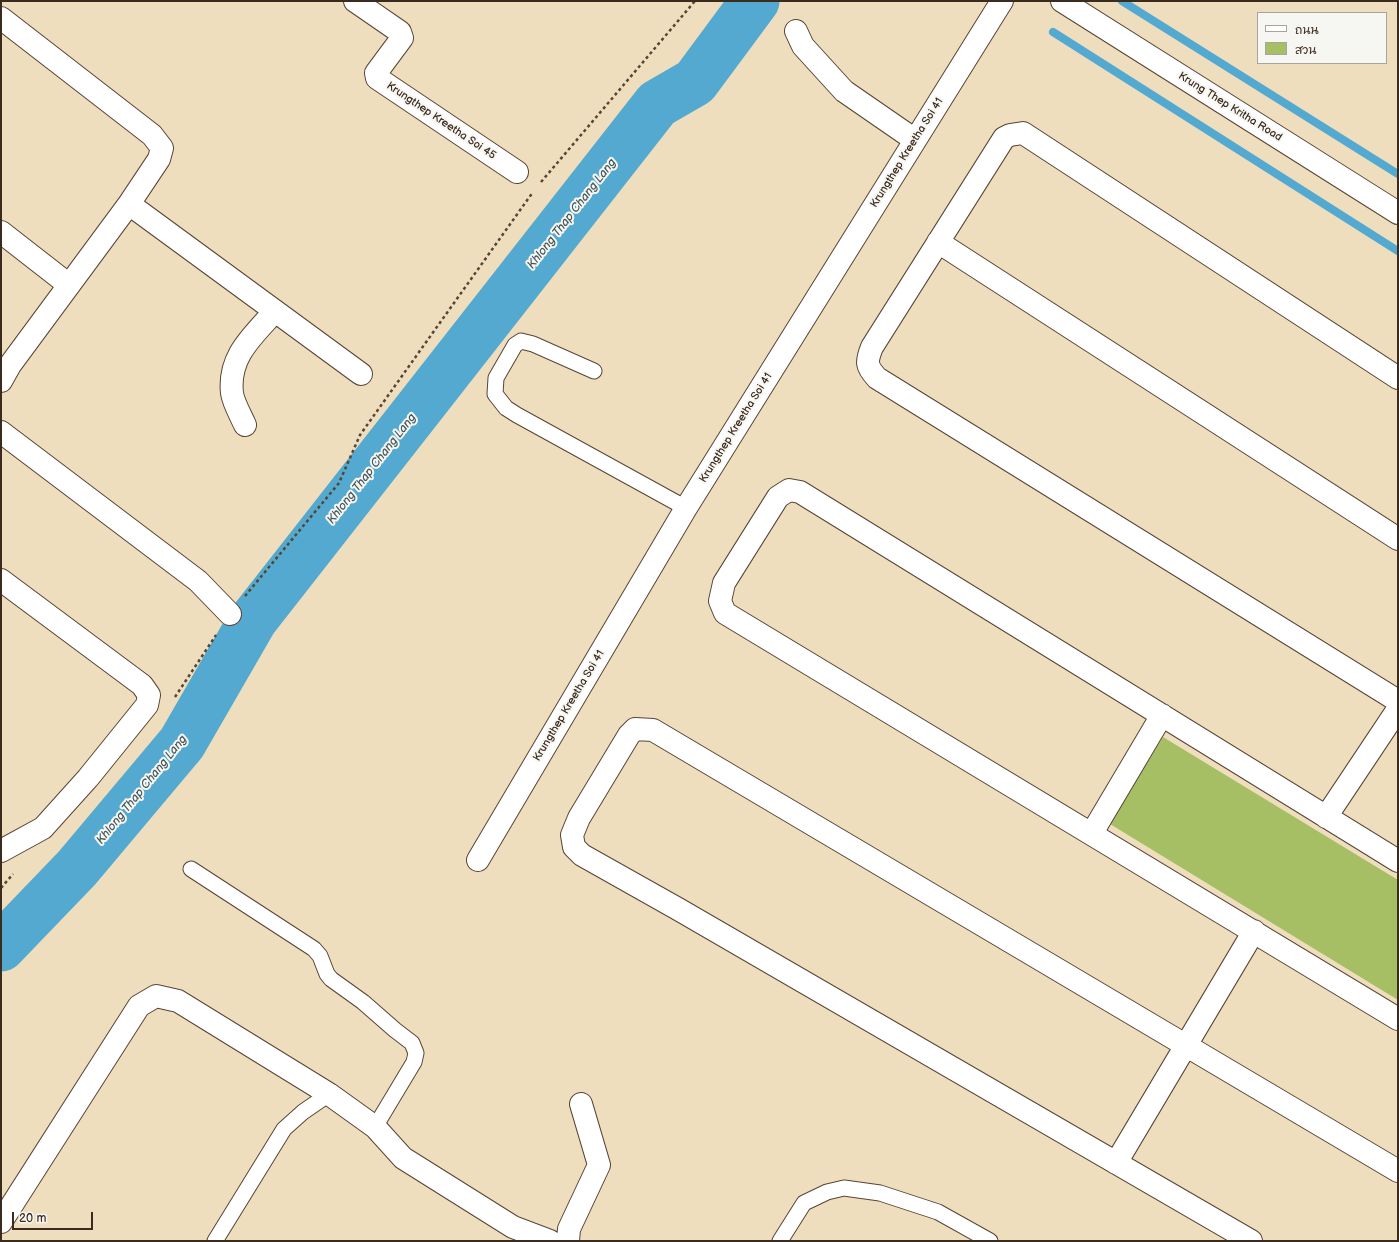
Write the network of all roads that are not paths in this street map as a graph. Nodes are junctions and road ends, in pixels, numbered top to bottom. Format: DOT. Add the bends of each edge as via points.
graph roads {
  1 [pos="355,1"];
  2 [pos="1002,1"];
  3 [pos="1062,1"];
  4 [pos="1,18"];
  5 [pos="796,31"];
  6 [pos="915,140"];
  7 [pos="517,172"];
  8 [pos="129,204"];
  9 [pos="1398,213"];
  10 [pos="1,232"];
  11 [pos="938,242"];
  12 [pos="69,285"];
  13 [pos="275,311"];
  14 [pos="4,368"];
  15 [pos="594,371"];
  16 [pos="361,374"];
  17 [pos="1398,378"];
  18 [pos="245,425"];
  19 [pos="1,432"];
  20 [pos="686,508"];
  21 [pos="1398,539"];
  22 [pos="1,580"];
  23 [pos="230,614"];
  24 [pos="1398,701"];
  25 [pos="1398,709"];
  26 [pos="1162,716"];
  27 [pos="1326,817"];
  28 [pos="1092,833"];
  29 [pos="1,851"];
  30 [pos="478,860"];
  31 [pos="1398,861"];
  32 [pos="191,869"];
  33 [pos="1254,932"];
  34 [pos="1398,1019"];
  35 [pos="1186,1045"];
  36 [pos="329,1094"];
  37 [pos="581,1104"];
  38 [pos="375,1127"];
  39 [pos="1116,1163"];
  40 [pos="1398,1171"];
  41 [pos="1,1222"];
  42 [pos="215,1241"];
  43 [pos="550,1241"];
  44 [pos="568,1241"];
  45 [pos="780,1241"];
  46 [pos="990,1241"];
  47 [pos="1251,1241"];
  1 -- 7 [label="street, Krungthep Kreetha Soi 45" via="402,35 376,73 377,78"];
  2 -- 6 [label="street, Krungthep Kreetha Soi 41"];
  3 -- 9 [label="street, Krung Thep Kritha Road"];
  4 -- 8 [label="street" via="152,135 162,148 159,159"];
  5 -- 6 [label="street" via="803,46 844,91"];
  6 -- 20 [label="street, Krungthep Kreetha Soi 41"];
  8 -- 12 [label="street"];
  8 -- 13 [label="street"];
  10 -- 12 [label="street"];
  11 -- 17 [label="street" via="1004,138 1010,134 1023,134"];
  11 -- 21 [label="street"];
  11 -- 24 [label="street" via="872,347 867,359 869,369 877,378"];
  12 -- 14 [label="street"];
  13 -- 16 [label="street"];
  13 -- 18 [label="street" via="242,348 232,372 232,395"];
  15 -- 20 [label="lane" via="533,344 521,342 515,345 496,378 495,394 506,408 517,415"];
  19 -- 23 [label="street" via="198,581"];
  20 -- 30 [label="street, Krungthep Kreetha Soi 41"];
  22 -- 29 [label="street" via="142,685 149,695 147,705 88,778 43,828"];
  25 -- 27 [label="street"];
  26 -- 27 [label="street"];
  26 -- 28 [label="street"];
  26 -- 28 [label="street" via="800,492 789,490 778,497 724,583 720,601 725,613"];
  27 -- 31 [label="street"];
  28 -- 33 [label="street"];
  32 -- 38 [label="lane" via="314,949 331,979 412,1043 416,1053 414,1062"];
  33 -- 34 [label="street"];
  33 -- 35 [label="street"];
  35 -- 39 [label="street"];
  35 -- 39 [label="street" via="653,730 635,729 629,735 579,818 572,835 574,847 582,855"];
  35 -- 40 [label="street"];
  36 -- 38 [label="street"];
  36 -- 41 [label="street" via="178,1001 156,996 139,1006"];
  36 -- 42 [label="lane" via="284,1129"];
  37 -- 44 [label="street" via="599,1165 569,1229"];
  38 -- 43 [label="street" via="402,1158 513,1227"];
  39 -- 47 [label="street"];
  45 -- 46 [label="lane" via="804,1203 827,1192 844,1188 880,1193 938,1212"];
}
